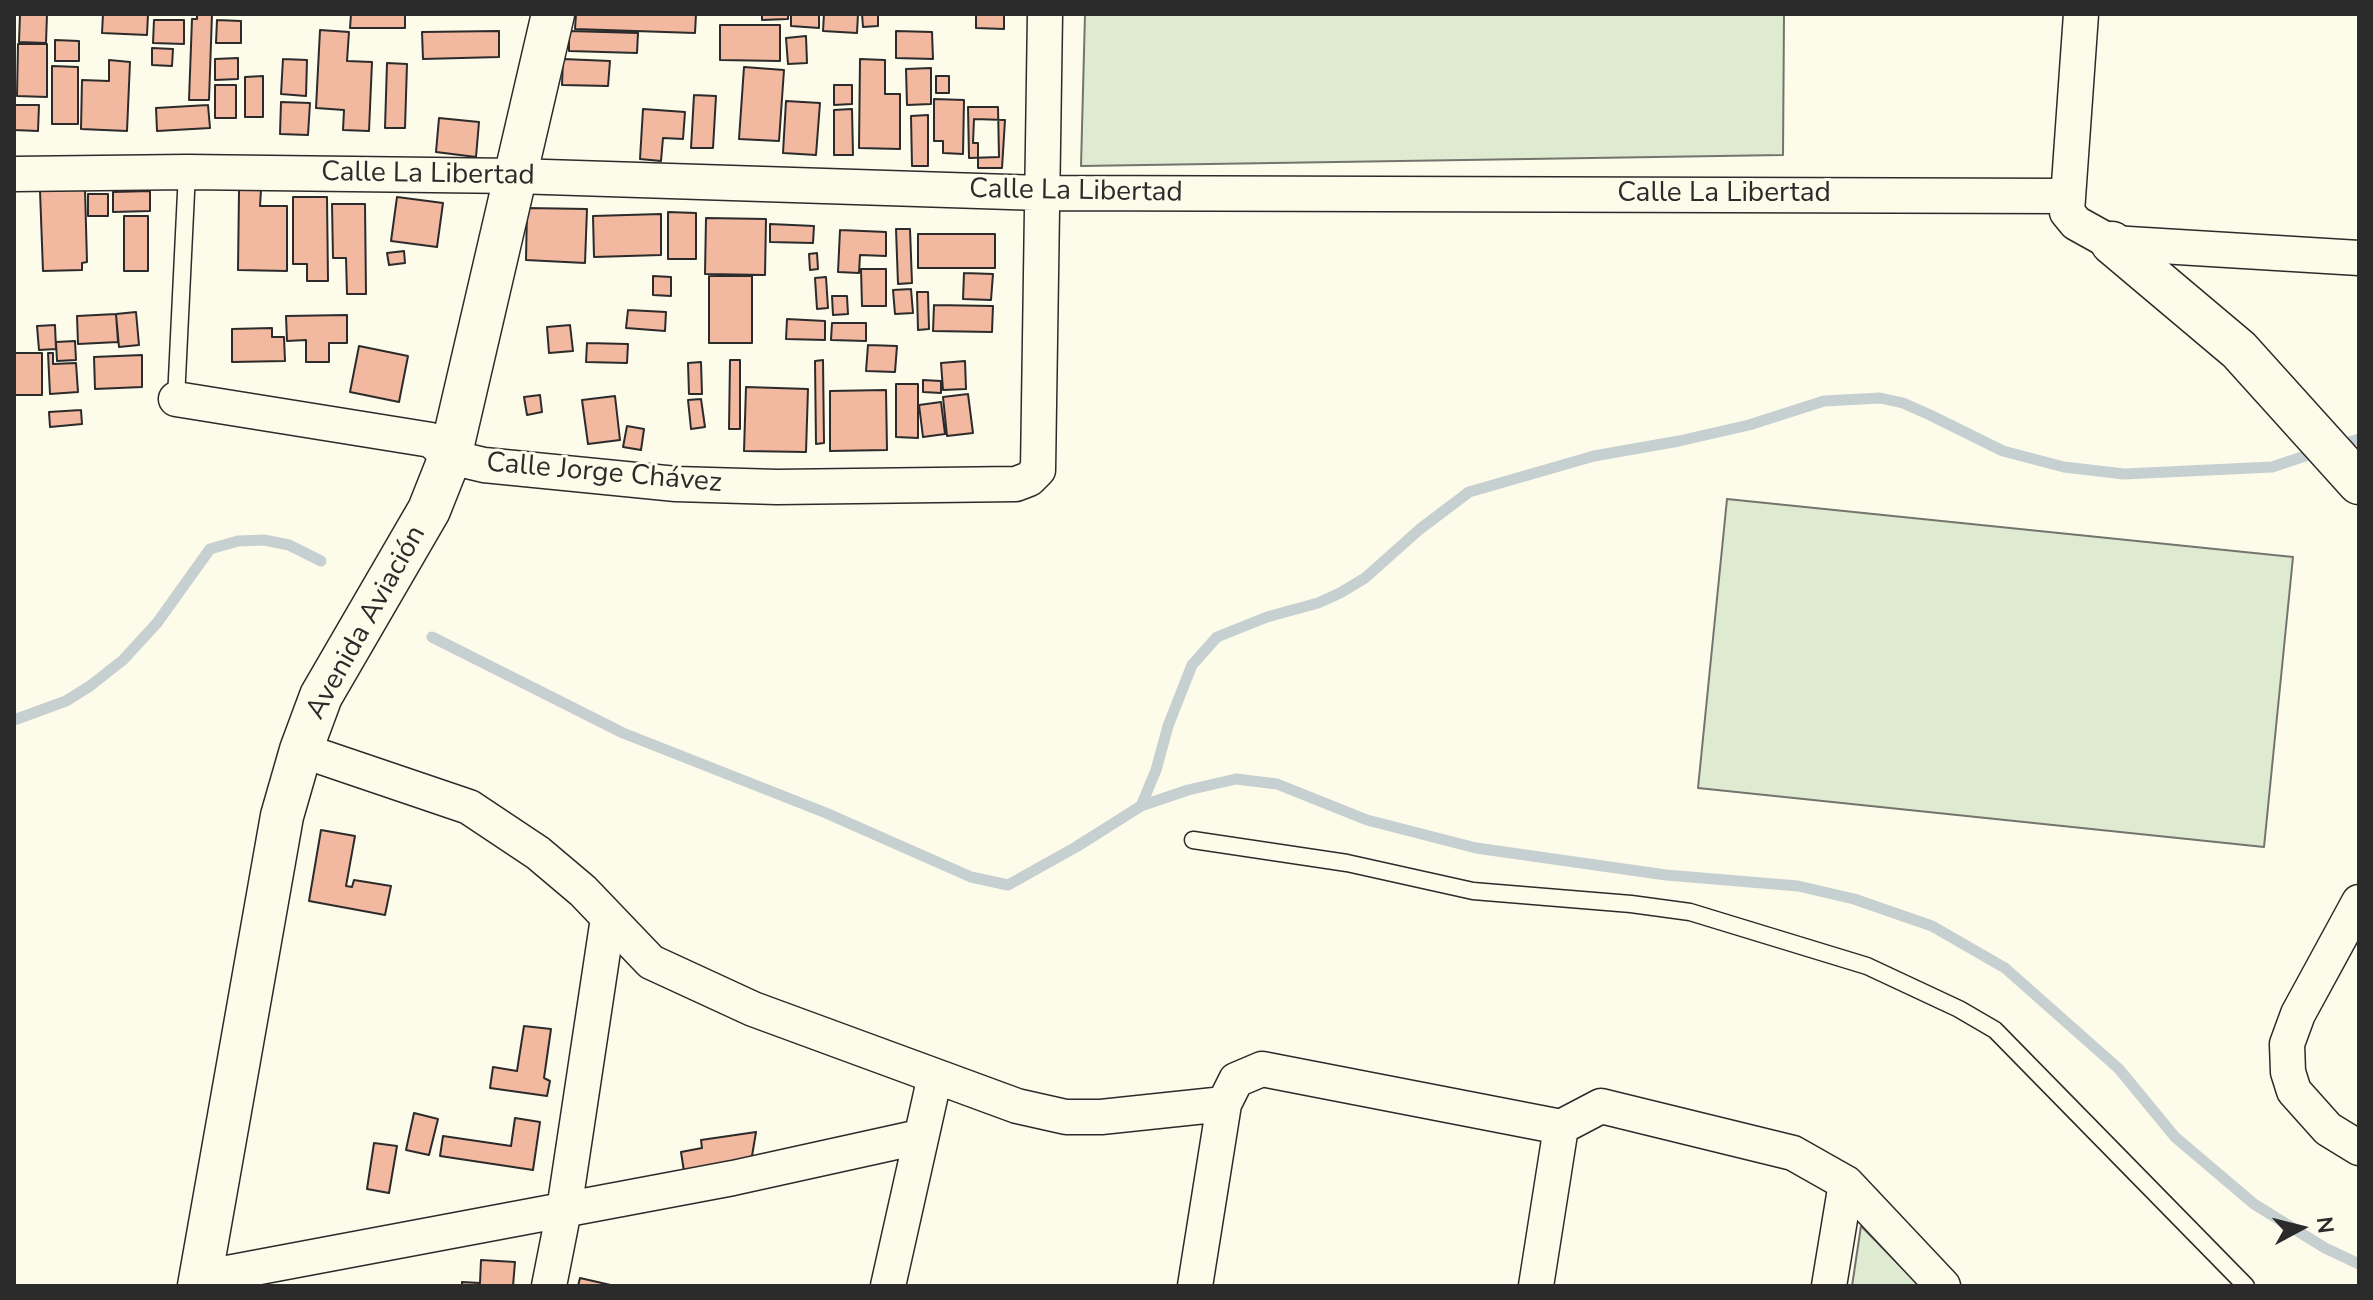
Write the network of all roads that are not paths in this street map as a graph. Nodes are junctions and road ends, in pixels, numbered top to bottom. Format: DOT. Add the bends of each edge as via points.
graph roads {
  1 [pos="553,14"];
  2 [pos="1045,14"];
  3 [pos="2081,14"];
  4 [pos="187,172"];
  5 [pos="14,174"];
  6 [pos="515,176"];
  7 [pos="1041,193"];
  8 [pos="2067,196"];
  9 [pos="2112,243"];
  10 [pos="2359,258"];
  11 [pos="176,399"];
  12 [pos="450,457"];
  13 [pos="2359,483"];
  14 [pos="301,750"];
  15 [pos="1193,840"];
  16 [pos="2359,902"];
  17 [pos="608,918"];
  18 [pos="935,1076"];
  19 [pos="1224,1104"];
  20 [pos="1561,1127"];
  21 [pos="919,1137"];
  22 [pos="2359,1148"];
  23 [pos="1846,1183"];
  24 [pos="564,1210"];
  25 [pos="200,1282"];
  26 [pos="549,1286"];
  27 [pos="888,1286"];
  28 [pos="1195,1286"];
  29 [pos="1536,1286"];
  30 [pos="1829,1286"];
  31 [pos="1943,1286"];
  32 [pos="2246,1286"];
  1 -- 6 [label="street, Avenida Aviación"];
  2 -- 7 [label="street"];
  3 -- 8 [label="street"];
  4 -- 5 [label="street, Calle La Libertad"];
  4 -- 6 [label="street, Calle La Libertad"];
  4 -- 11 [label="lane"];
  6 -- 7 [label="street, Calle La Libertad"];
  6 -- 12 [label="street, Avenida Aviación"];
  7 -- 8 [label="street, Calle La Libertad"];
  7 -- 12 [label="street, Calle Jorge Chávez" via="1038,470 1029,479 1016,484 676,484"];
  8 -- 9 [label="street" via="2067,212 2076,223"];
  9 -- 10 [label="street"];
  9 -- 13 [label="street" via="2239,350"];
  11 -- 12 [label="street, Calle Jorge Chávez" via="431,440"];
  12 -- 14 [label="street, Avenida Aviación" via="429,510 321,696"];
  14 -- 17 [label="street" via="469,807 538,853"];
  14 -- 25 [label="street, Avenida Aviación" via="282,816"];
  15 -- 32 [label="lane" via="1347,863 1473,891 1676,910 1867,966 1995,1030"];
  16 -- 22 [label="street" via="2287,1044 2294,1091 2328,1129"];
  17 -- 18 [label="street" via="651,962 753,1009"];
  17 -- 24 [label="street"];
  18 -- 19 [label="street" via="1017,1106 1066,1117"];
  18 -- 21 [label="street"];
  19 -- 20 [label="street" via="1236,1080 1262,1069"];
  19 -- 28 [label="street"];
  20 -- 23 [label="street" via="1601,1106 1793,1153"];
  20 -- 29 [label="street"];
  21 -- 24 [label="street"];
  21 -- 27 [label="street"];
  23 -- 30 [label="street"];
  23 -- 31 [label="street"];
  24 -- 25 [label="street"];
  24 -- 26 [label="street"];
}
